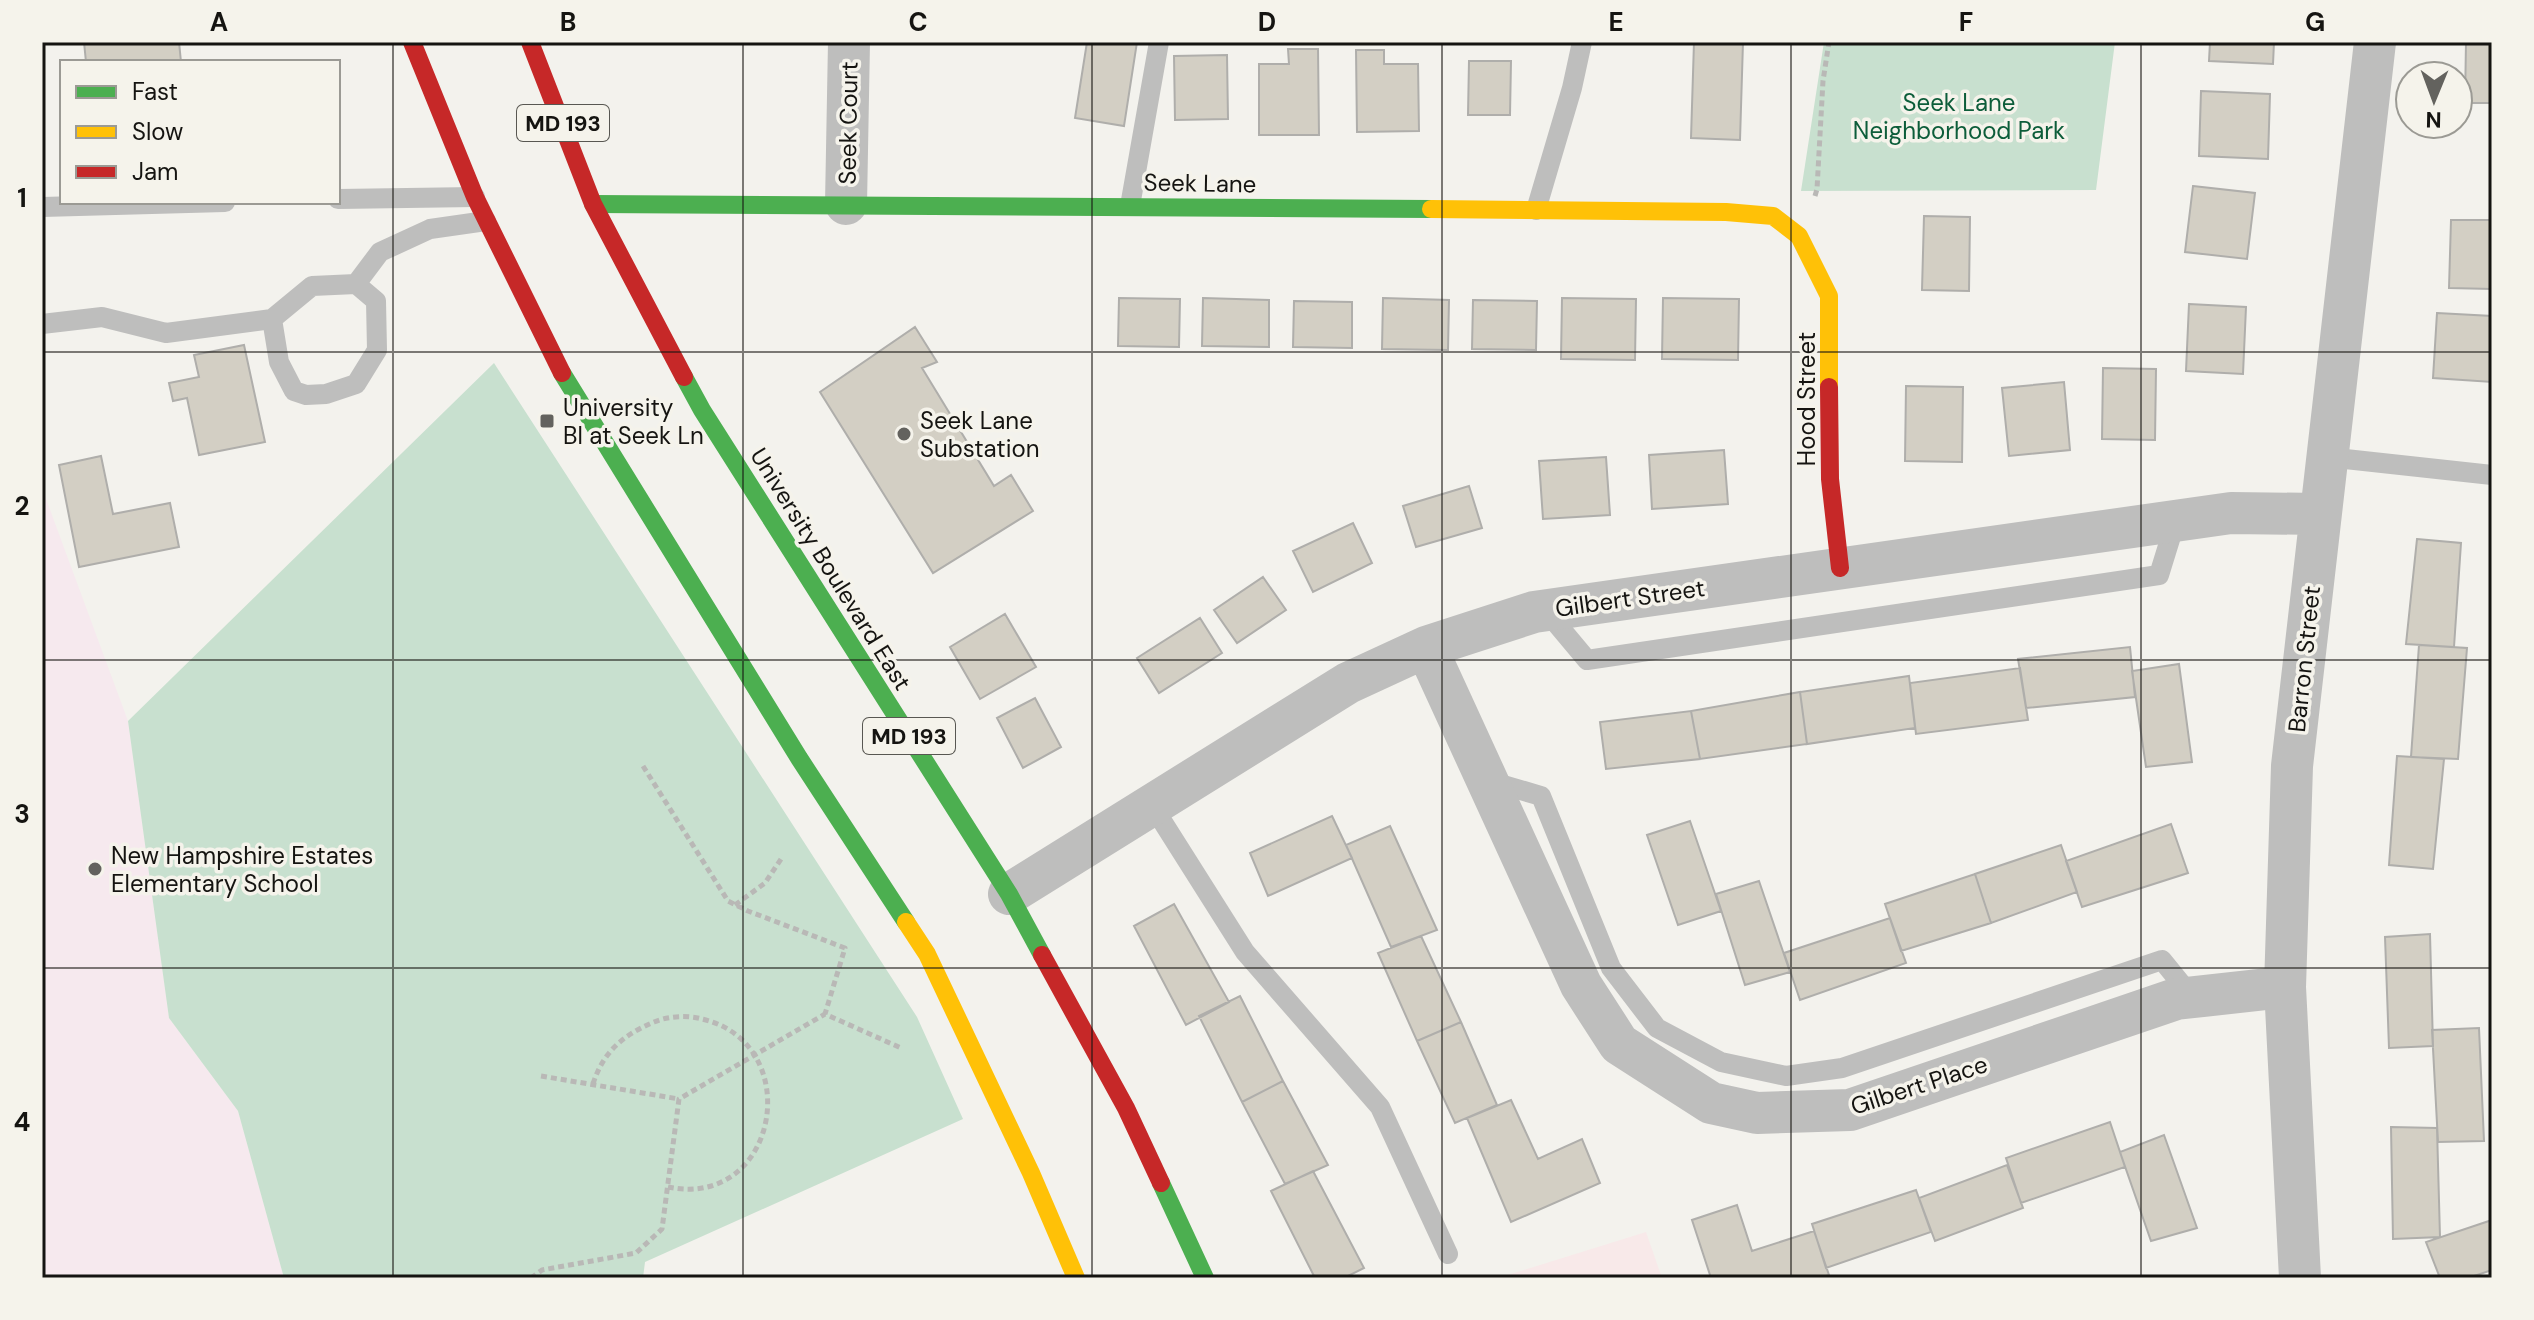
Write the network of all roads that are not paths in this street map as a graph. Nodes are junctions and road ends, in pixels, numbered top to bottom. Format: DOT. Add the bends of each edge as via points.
graph roads {
  1 [pos="412,42"];
  2 [pos="530,42"];
  3 [pos="849,42"];
  4 [pos="1159,42"];
  5 [pos="1582,42"];
  6 [pos="2375,42"];
  7 [pos="475,197"];
  8 [pos="340,199"];
  9 [pos="152,204"];
  10 [pos="593,204"];
  11 [pos="846,204"];
  12 [pos="1130,206"];
  13 [pos="42,207"];
  14 [pos="1536,210"];
  15 [pos="486,221"];
  16 [pos="1799,236"];
  17 [pos="356,284"];
  18 [pos="272,319"];
  19 [pos="42,324"];
  20 [pos="2327,457"];
  21 [pos="2492,475"];
  22 [pos="2320,514"];
  23 [pos="2176,520"];
  24 [pos="1840,568"];
  25 [pos="1546,611"];
  26 [pos="1426,647"];
  27 [pos="1152,805"];
  28 [pos="1009,894"];
  29 [pos="2285,987"];
  30 [pos="1448,1254"];
  31 [pos="1076,1278"];
  32 [pos="1205,1278"];
  33 [pos="2300,1278"];
  1 -- 7 [label="main road"];
  2 -- 10 [label="main road, University Boulevard East / MD 193"];
  3 -- 11 [label="street, Seek Court"];
  4 -- 12 [label="lane"];
  5 -- 14 [label="lane"];
  6 -- 20 [label="street, Barron Street"];
  7 -- 8 [label="lane"];
  7 -- 15 [label="main road"];
  9 -- 13 [label="lane"];
  10 -- 11 [label="main road, Seek Lane"];
  10 -- 28 [label="main road, University Boulevard East / MD 193" via="702,410"];
  11 -- 12 [label="main road, Seek Lane"];
  12 -- 14 [label="main road, Seek Lane"];
  14 -- 16 [label="main road, Seek Lane" via="1773,216"];
  15 -- 17 [label="lane" via="430,229 380,252"];
  15 -- 31 [label="main road" via="554,360 799,758 927,954"];
  16 -- 24 [label="main road, Hood Street" via="1829,296 1830,479"];
  17 -- 18 [label="lane" via="312,286"];
  17 -- 18 [label="lane" via="376,301 377,350 356,384 326,394 294,391 279,362"];
  18 -- 19 [label="lane" via="166,333 102,317"];
  20 -- 21 [label="lane"];
  20 -- 22 [label="street, Barron Street"];
  22 -- 23 [label="street, Gilbert Street" via="2231,513"];
  22 -- 29 [label="street, Barron Street" via="2292,766"];
  23 -- 24 [label="street, Gilbert Street"];
  23 -- 25 [label="lane" via="2159,575 1587,660"];
  24 -- 25 [label="street, Gilbert Street"];
  25 -- 26 [label="street, Gilbert Street"];
  26 -- 27 [label="street, Gilbert Street" via="1348,683"];
  26 -- 29 [label="street, Gilbert Place" via="1486,780 1596,977 1619,1044 1711,1103 1757,1113 2176,999"];
  27 -- 28 [label="street, Gilbert Street"];
  27 -- 30 [label="lane" via="1245,952 1380,1107"];
  28 -- 32 [label="main road, University Boulevard East / MD 193" via="1126,1108"];
  29 -- 33 [label="street, Barron Street"];
}
